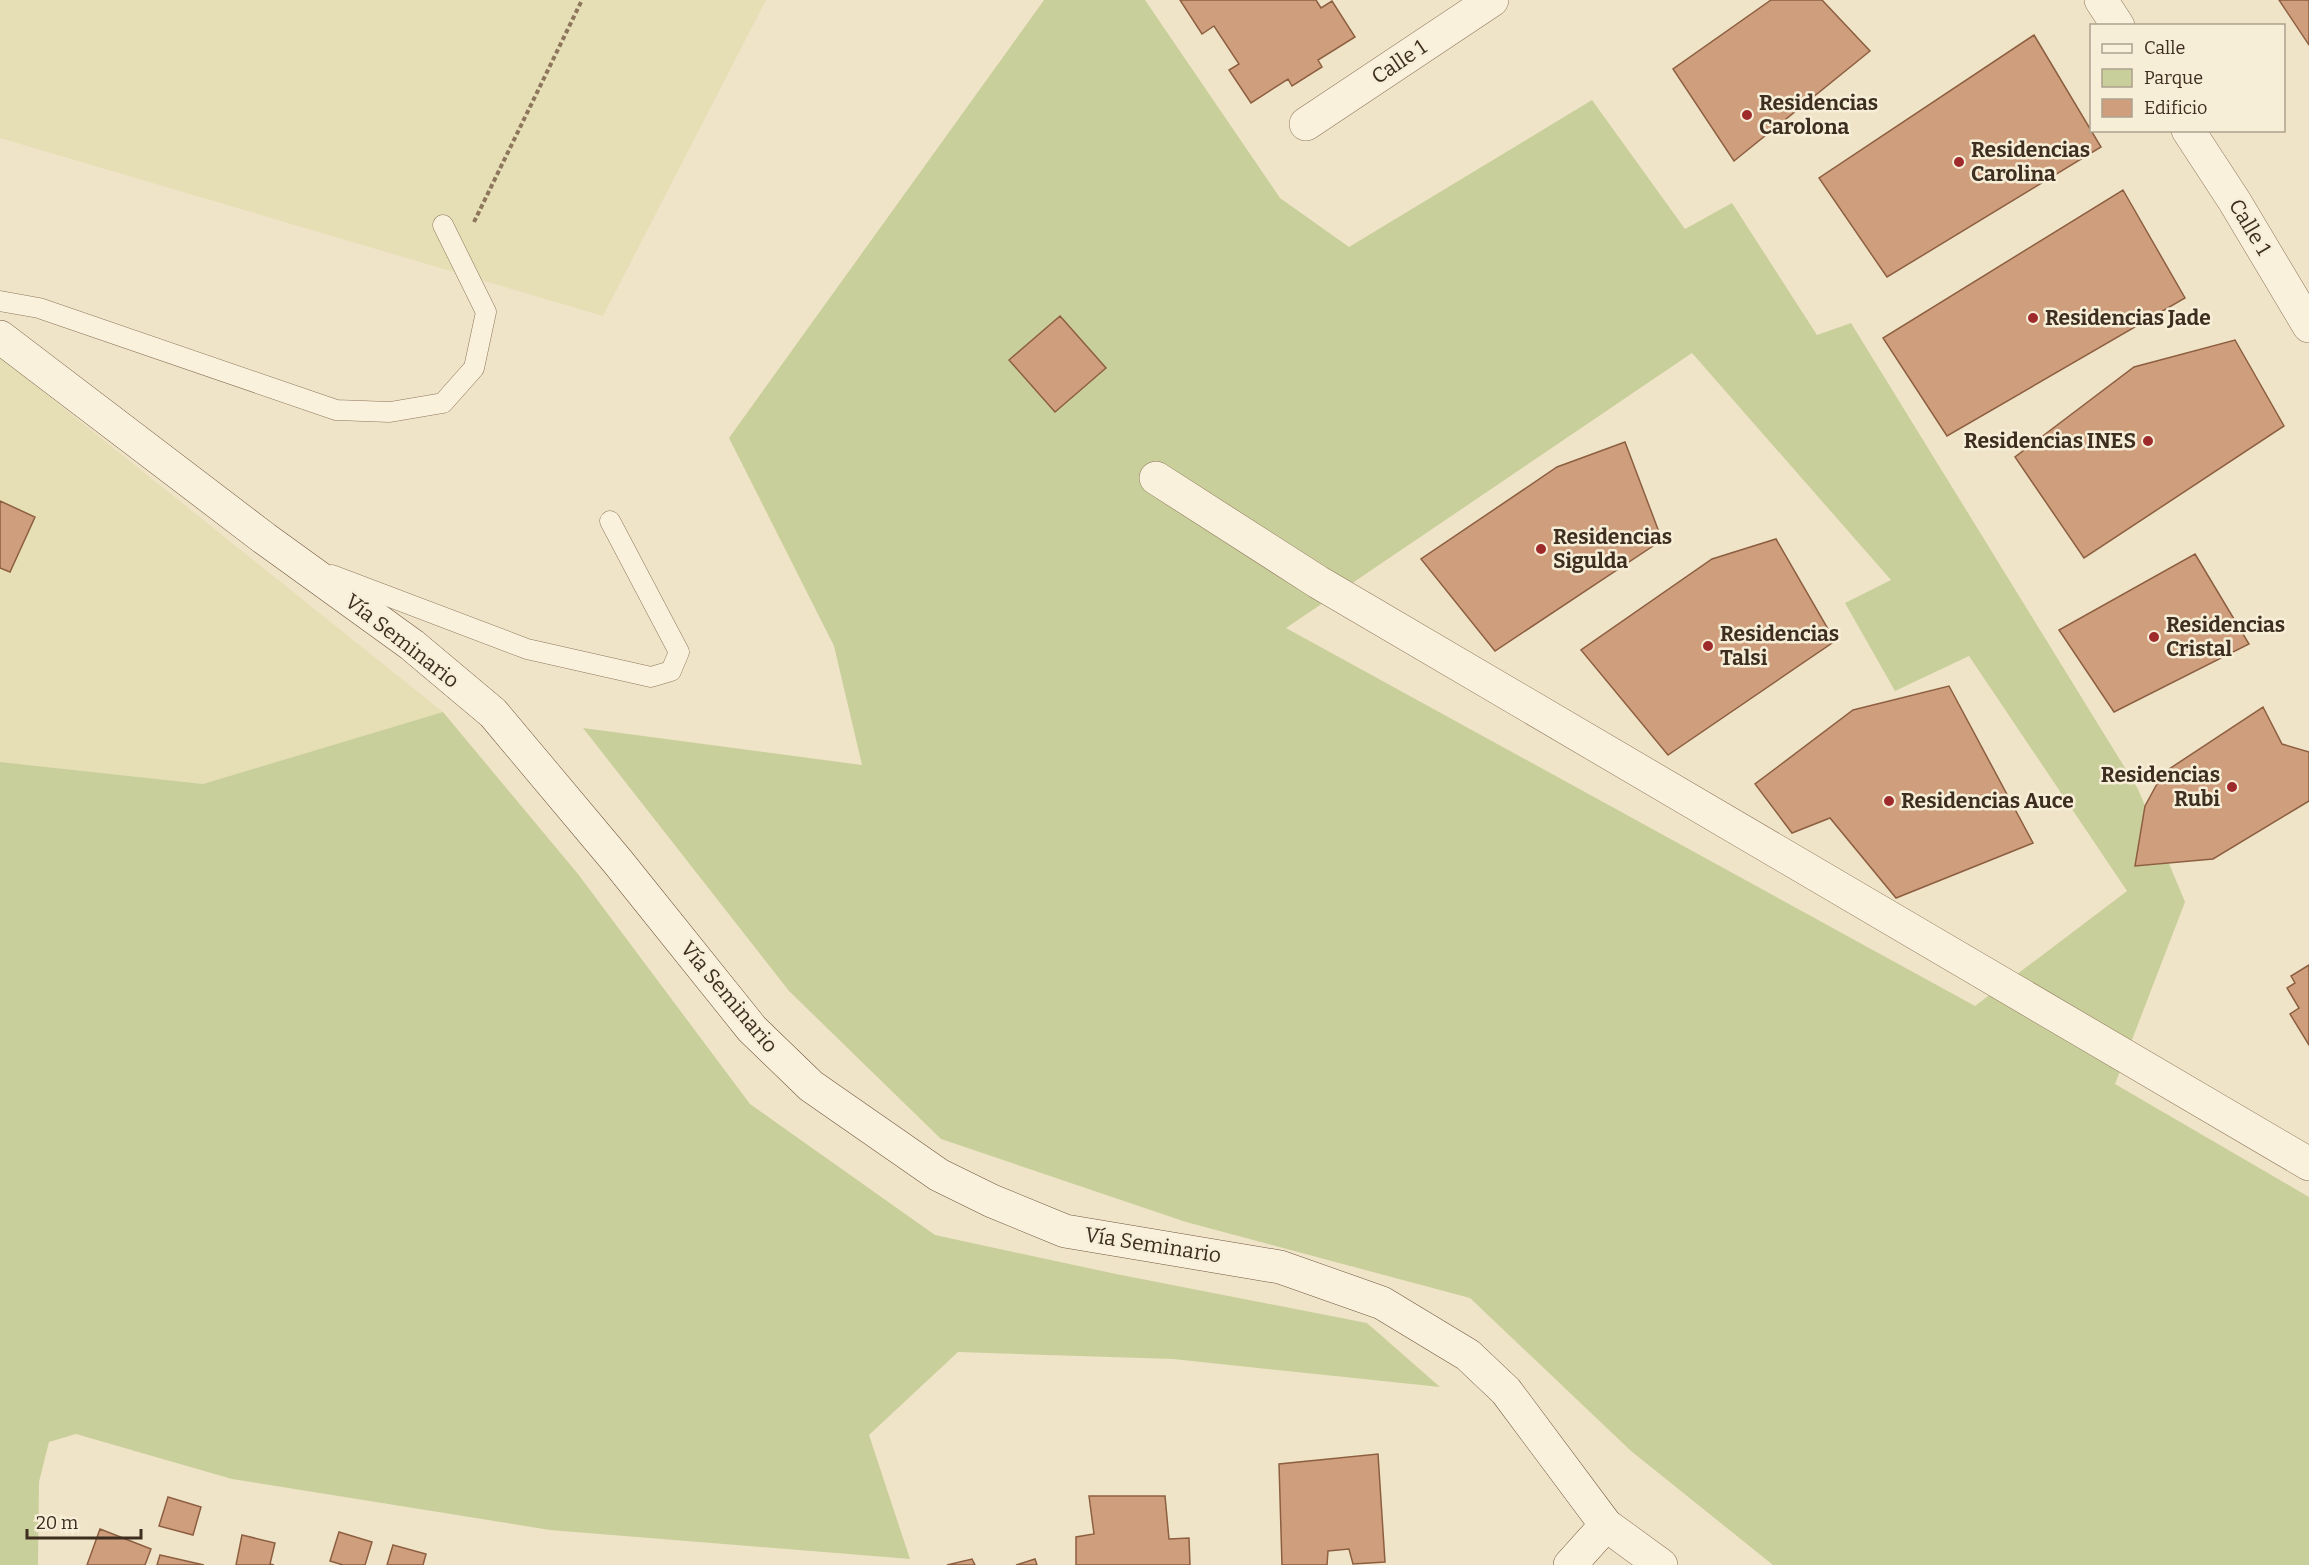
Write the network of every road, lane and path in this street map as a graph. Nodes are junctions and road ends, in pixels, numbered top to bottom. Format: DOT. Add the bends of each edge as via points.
graph roads {
  1 [pos="582,0"];
  2 [pos="1492,0"];
  3 [pos="2101,0"];
  4 [pos="2117,24"];
  5 [pos="1306,124"];
  6 [pos="2189,132"];
  7 [pos="443,225"];
  8 [pos="458,255"];
  9 [pos="0,301"];
  10 [pos="2309,326"];
  11 [pos="0,337"];
  12 [pos="1156,478"];
  13 [pos="610,521"];
  14 [pos="295,560"];
  15 [pos="2309,1164"];
  16 [pos="1606,1526"];
  17 [pos="1569,1565"];
  18 [pos="1661,1565"];
  1 -- 8 [label="path"];
  2 -- 5 [label="main road, Calle 1"];
  3 -- 4 [label="main road"];
  6 -- 10 [label="main road, Calle 1"];
  7 -- 8 [label="lane"];
  8 -- 9 [label="lane" via="486,312 474,368 443,403 390,412 336,410 39,308"];
  11 -- 14 [label="main road, Vía Seminario"];
  12 -- 15 [label="main road" via="1318,582"];
  13 -- 14 [label="lane" via="679,652 670,671 651,677 526,650"];
  14 -- 16 [label="main road, Vía Seminario" via="412,645 493,713 752,1029 821,1093 939,1174 1000,1205 1065,1231 1280,1267 1382,1303 1468,1355 1506,1391"];
  16 -- 17 [label="main road"];
  16 -- 18 [label="main road, Vía Seminario"];
}
